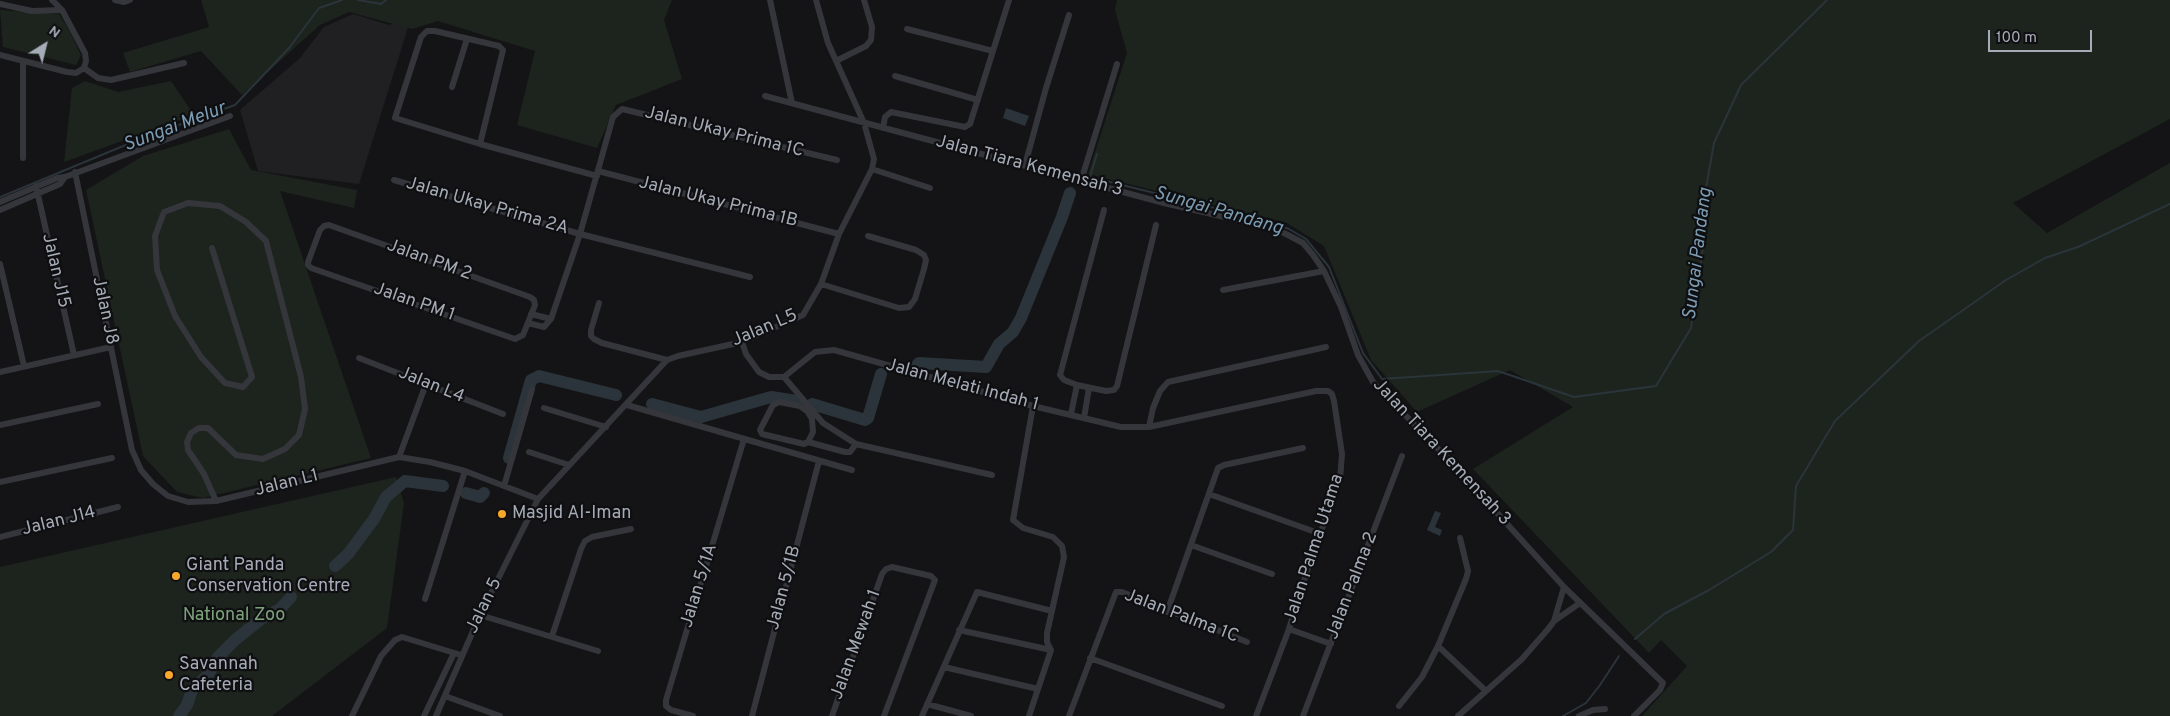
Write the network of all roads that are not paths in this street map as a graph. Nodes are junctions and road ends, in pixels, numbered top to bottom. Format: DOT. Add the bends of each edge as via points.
graph roads {
  1 [pos="52,0"];
  2 [pos="115,0"];
  3 [pos="130,0"];
  4 [pos="770,0"];
  5 [pos="816,0"];
  6 [pos="864,0"];
  7 [pos="1007,0"];
  8 [pos="0,4"];
  9 [pos="62,10"];
  10 [pos="1069,15"];
  11 [pos="906,30"];
  12 [pos="467,38"];
  13 [pos="993,51"];
  14 [pos="0,55"];
  15 [pos="23,61"];
  16 [pos="836,61"];
  17 [pos="184,63"];
  18 [pos="1117,64"];
  19 [pos="84,68"];
  20 [pos="895,76"];
  21 [pos="452,88"];
  22 [pos="765,96"];
  23 [pos="978,100"];
  24 [pos="792,103"];
  25 [pos="230,116"];
  26 [pos="864,123"];
  27 [pos="883,128"];
  28 [pos="480,144"];
  29 [pos="23,158"];
  30 [pos="837,160"];
  31 [pos="1025,165"];
  32 [pos="872,169"];
  33 [pos="75,172"];
  34 [pos="597,174"];
  35 [pos="65,177"];
  36 [pos="394,180"];
  37 [pos="1081,181"];
  38 [pos="36,186"];
  39 [pos="930,188"];
  40 [pos="37,193"];
  41 [pos="0,202"];
  42 [pos="0,210"];
  43 [pos="1104,210"];
  44 [pos="1156,225"];
  45 [pos="324,226"];
  46 [pos="580,234"];
  47 [pos="839,234"];
  48 [pos="868,236"];
  49 [pos="212,248"];
  50 [pos="0,264"];
  51 [pos="1324,271"];
  52 [pos="750,277"];
  53 [pos="821,284"];
  54 [pos="1222,290"];
  55 [pos="599,303"];
  56 [pos="531,314"];
  57 [pos="551,319"];
  58 [pos="528,323"];
  59 [pos="742,342"];
  60 [pos="111,347"];
  61 [pos="1326,347"];
  62 [pos="74,355"];
  63 [pos="359,358"];
  64 [pos="667,360"];
  65 [pos="24,366"];
  66 [pos="0,372"];
  67 [pos="784,377"];
  68 [pos="426,384"];
  69 [pos="1077,385"];
  70 [pos="1088,388"];
  71 [pos="532,390"];
  72 [pos="1316,391"];
  73 [pos="98,404"];
  74 [pos="627,405"];
  75 [pos="1033,406"];
  76 [pos="544,408"];
  77 [pos="502,414"];
  78 [pos="1071,414"];
  79 [pos="1084,418"];
  80 [pos="0,425"];
  81 [pos="606,426"];
  82 [pos="1149,427"];
  83 [pos="744,439"];
  84 [pos="808,442"];
  85 [pos="856,444"];
  86 [pos="1303,448"];
  87 [pos="132,450"];
  88 [pos="529,452"];
  89 [pos="1402,456"];
  90 [pos="399,457"];
  91 [pos="112,458"];
  92 [pos="819,461"];
  93 [pos="569,465"];
  94 [pos="852,470"];
  95 [pos="465,471"];
  96 [pos="992,474"];
  97 [pos="0,482"];
  98 [pos="504,486"];
  99 [pos="1209,494"];
  100 [pos="538,499"];
  101 [pos="216,502"];
  102 [pos="118,507"];
  103 [pos="631,529"];
  104 [pos="1321,534"];
  105 [pos="0,537"];
  106 [pos="1460,538"];
  107 [pos="1191,546"];
  108 [pos="1272,574"];
  109 [pos="1564,587"];
  110 [pos="424,599"];
  111 [pos="1580,602"];
  112 [pos="1052,611"];
  113 [pos="1167,612"];
  114 [pos="480,615"];
  115 [pos="1554,621"];
  116 [pos="1289,629"];
  117 [pos="959,630"];
  118 [pos="552,636"];
  119 [pos="1247,642"];
  120 [pos="1331,644"];
  121 [pos="1438,646"];
  122 [pos="1051,650"];
  123 [pos="598,651"];
  124 [pos="454,653"];
  125 [pos="461,655"];
  126 [pos="1090,658"];
  127 [pos="944,667"];
  128 [pos="1038,689"];
  129 [pos="1486,691"];
  130 [pos="445,696"];
  131 [pos="927,704"];
  132 [pos="1222,706"];
  133 [pos="1399,706"];
  134 [pos="1605,709"];
  135 [pos="352,716"];
  136 [pos="424,716"];
  137 [pos="436,716"];
  138 [pos="500,716"];
  139 [pos="693,716"];
  140 [pos="752,716"];
  141 [pos="832,716"];
  142 [pos="884,716"];
  143 [pos="922,716"];
  144 [pos="971,716"];
  145 [pos="1029,716"];
  146 [pos="1069,716"];
  147 [pos="1256,716"];
  148 [pos="1303,716"];
  149 [pos="1458,716"];
  150 [pos="1579,716"];
  151 [pos="1634,716"];
  1 -- 9 [label="street"];
  2 -- 3 [label="street"];
  4 -- 24 [label="street"];
  5 -- 16 [label="street"];
  6 -- 16 [label="street" via="873,32 871,40 866,46"];
  7 -- 13 [label="street"];
  8 -- 9 [label="street" via="32,11"];
  9 -- 19 [label="street" via="85,53"];
  10 -- 31 [label="street"];
  11 -- 13 [label="street"];
  12 -- 21 [label="street"];
  12 -- 28 [label="street" via="503,50"];
  12 -- 28 [label="street, Jalan Ukay Prima 1B" via="427,31 422,37 395,118"];
  13 -- 23 [label="street"];
  14 -- 15 [label="street"];
  15 -- 19 [label="street" via="73,73"];
  15 -- 29 [label="street"];
  16 -- 26 [label="street"];
  17 -- 19 [label="street" via="110,80 98,78"];
  18 -- 37 [label="street"];
  20 -- 23 [label="street"];
  22 -- 24 [label="street, Jalan Tiara Kemensah 3"];
  23 -- 27 [label="street" via="970,124 965,127 891,112 885,117"];
  24 -- 26 [label="street, Jalan Tiara Kemensah 3"];
  25 -- 33 [label="street"];
  26 -- 27 [label="street, Jalan Tiara Kemensah 3"];
  26 -- 32 [label="street" via="874,159"];
  27 -- 31 [label="street, Jalan Tiara Kemensah 3"];
  28 -- 34 [label="street, Jalan Ukay Prima 1B"];
  30 -- 34 [label="street, Jalan Ukay Prima 1C" via="626,109 614,118"];
  31 -- 37 [label="street, Jalan Tiara Kemensah 3"];
  32 -- 39 [label="street"];
  32 -- 47 [label="street, Jalan L5"];
  33 -- 35 [label="street"];
  33 -- 60 [label="street, Jalan J8"];
  34 -- 46 [label="street"];
  34 -- 47 [label="street, Jalan Ukay Prima 1B"];
  35 -- 38 [label="street"];
  35 -- 40 [label="street" via="60,184"];
  36 -- 46 [label="street, Jalan Ukay Prima 2A"];
  37 -- 51 [label="street, Jalan Tiara Kemensah 3" via="1268,227 1302,243"];
  38 -- 40 [label="street, Jalan J15"];
  38 -- 41 [label="street"];
  40 -- 42 [label="street"];
  40 -- 62 [label="street, Jalan J15"];
  43 -- 69 [label="street" via="1060,375"];
  44 -- 70 [label="street" via="1118,382 1111,391"];
  45 -- 56 [label="street, Jalan PM 2" via="329,225 534,300"];
  45 -- 58 [label="street, Jalan PM 1" via="308,265 312,268 516,339 520,338"];
  46 -- 52 [label="street, Jalan Ukay Prima 2A"];
  46 -- 57 [label="street"];
  47 -- 53 [label="street, Jalan L5"];
  48 -- 53 [label="street" via="924,255 924,269 915,299 909,307 899,308"];
  49 -- 101 [label="street" via="252,377 243,387 225,383 201,357 175,316 157,270 155,236 164,212 188,203 220,206 246,222 266,241 301,377 304,410 299,435 285,449 263,459 236,455 208,428 199,428 191,433 188,450 204,474"];
  50 -- 65 [label="street"];
  51 -- 54 [label="street"];
  51 -- 109 [label="street, Jalan Tiara Kemensah 3" via="1358,355 1373,382 1452,463"];
  53 -- 59 [label="street, Jalan L5" via="803,315"];
  55 -- 64 [label="street" via="591,330 594,339"];
  56 -- 57 [label="street"];
  56 -- 58 [label="street"];
  57 -- 58 [label="street" via="544,327"];
  59 -- 64 [label="street, Jalan L5"];
  59 -- 67 [label="street" via="759,372 769,377"];
  60 -- 62 [label="street"];
  60 -- 87 [label="street, Jalan J8"];
  61 -- 82 [label="street" via="1168,382 1160,391"];
  62 -- 65 [label="street"];
  63 -- 68 [label="street, Jalan L4"];
  64 -- 74 [label="street"];
  65 -- 66 [label="street"];
  67 -- 75 [label="street, Jalan Melati Indah 1" via="816,352 834,350"];
  67 -- 85 [label="street" via="823,423"];
  68 -- 77 [label="street, Jalan L4"];
  68 -- 90 [label="street"];
  69 -- 70 [label="street"];
  69 -- 78 [label="street"];
  70 -- 79 [label="street"];
  71 -- 98 [label="street"];
  72 -- 82 [label="street, Jalan Melati Indah 1"];
  72 -- 104 [label="street, Jalan Palma Utama" via="1332,394 1342,468"];
  73 -- 80 [label="street"];
  74 -- 81 [label="street"];
  74 -- 83 [label="street"];
  75 -- 78 [label="street, Jalan Melati Indah 1"];
  75 -- 112 [label="street" via="1013,520 1023,528 1053,536 1062,546 1064,557"];
  76 -- 81 [label="street"];
  78 -- 79 [label="street, Jalan Melati Indah 1"];
  79 -- 82 [label="street, Jalan Melati Indah 1" via="1121,427"];
  81 -- 93 [label="street"];
  83 -- 92 [label="street"];
  83 -- 139 [label="street, Jalan 5/1A" via="666,700 666,706 671,710"];
  84 -- 84 [label="street" via="813,432 812,419 807,411 800,406 780,402 773,406 760,430 762,434 804,444"];
  84 -- 85 [label="street" via="845,452 850,452"];
  85 -- 96 [label="street"];
  86 -- 99 [label="street" via="1224,465 1218,468"];
  87 -- 101 [label="street, Jalan L1" via="141,470 168,496 188,502"];
  88 -- 93 [label="street"];
  89 -- 120 [label="street, Jalan Palma 2"];
  90 -- 95 [label="street, Jalan L1"];
  90 -- 101 [label="street, Jalan L1"];
  91 -- 97 [label="street"];
  92 -- 94 [label="street"];
  92 -- 140 [label="street, Jalan 5/1B"];
  93 -- 100 [label="street"];
  95 -- 98 [label="street, Jalan L1"];
  95 -- 110 [label="street"];
  98 -- 100 [label="street, Jalan L1"];
  99 -- 104 [label="street"];
  99 -- 107 [label="street"];
  100 -- 114 [label="street, Jalan 5"];
  102 -- 105 [label="street, Jalan J14"];
  103 -- 118 [label="street" via="585,541"];
  104 -- 116 [label="street, Jalan Palma Utama"];
  106 -- 121 [label="street" via="1468,571"];
  107 -- 108 [label="street"];
  107 -- 113 [label="street"];
  109 -- 111 [label="street, Jalan Tiara Kemensah 3"];
  109 -- 115 [label="street"];
  111 -- 115 [label="street"];
  111 -- 151 [label="street, Jalan Tiara Kemensah 3" via="1663,683"];
  112 -- 117 [label="street" via="980,592 975,595"];
  112 -- 122 [label="street" via="1047,633"];
  113 -- 119 [label="street, Jalan Palma 1C"];
  113 -- 126 [label="street, Jalan Palma 1C" via="1116,592"];
  114 -- 118 [label="street"];
  114 -- 125 [label="street, Jalan 5"];
  115 -- 129 [label="street" via="1522,659"];
  116 -- 120 [label="street"];
  116 -- 147 [label="street, Jalan Palma Utama"];
  117 -- 122 [label="street"];
  117 -- 127 [label="street"];
  118 -- 123 [label="street"];
  120 -- 148 [label="street, Jalan Palma 2"];
  121 -- 129 [label="street"];
  121 -- 133 [label="street" via="1422,677"];
  122 -- 128 [label="street"];
  124 -- 125 [label="street"];
  124 -- 135 [label="street" via="402,638 395,640 381,656"];
  124 -- 136 [label="street, Jalan 5"];
  125 -- 130 [label="street, Jalan 5"];
  126 -- 132 [label="street"];
  126 -- 146 [label="street"];
  127 -- 128 [label="street"];
  127 -- 131 [label="street"];
  128 -- 145 [label="street"];
  129 -- 149 [label="street"];
  130 -- 137 [label="street, Jalan 5"];
  130 -- 138 [label="street"];
  131 -- 143 [label="street"];
  131 -- 144 [label="street"];
  134 -- 150 [label="street"];
  141 -- 142 [label="street, Jalan Mewah 1" via="882,574 892,567 931,576 934,580"];
}
